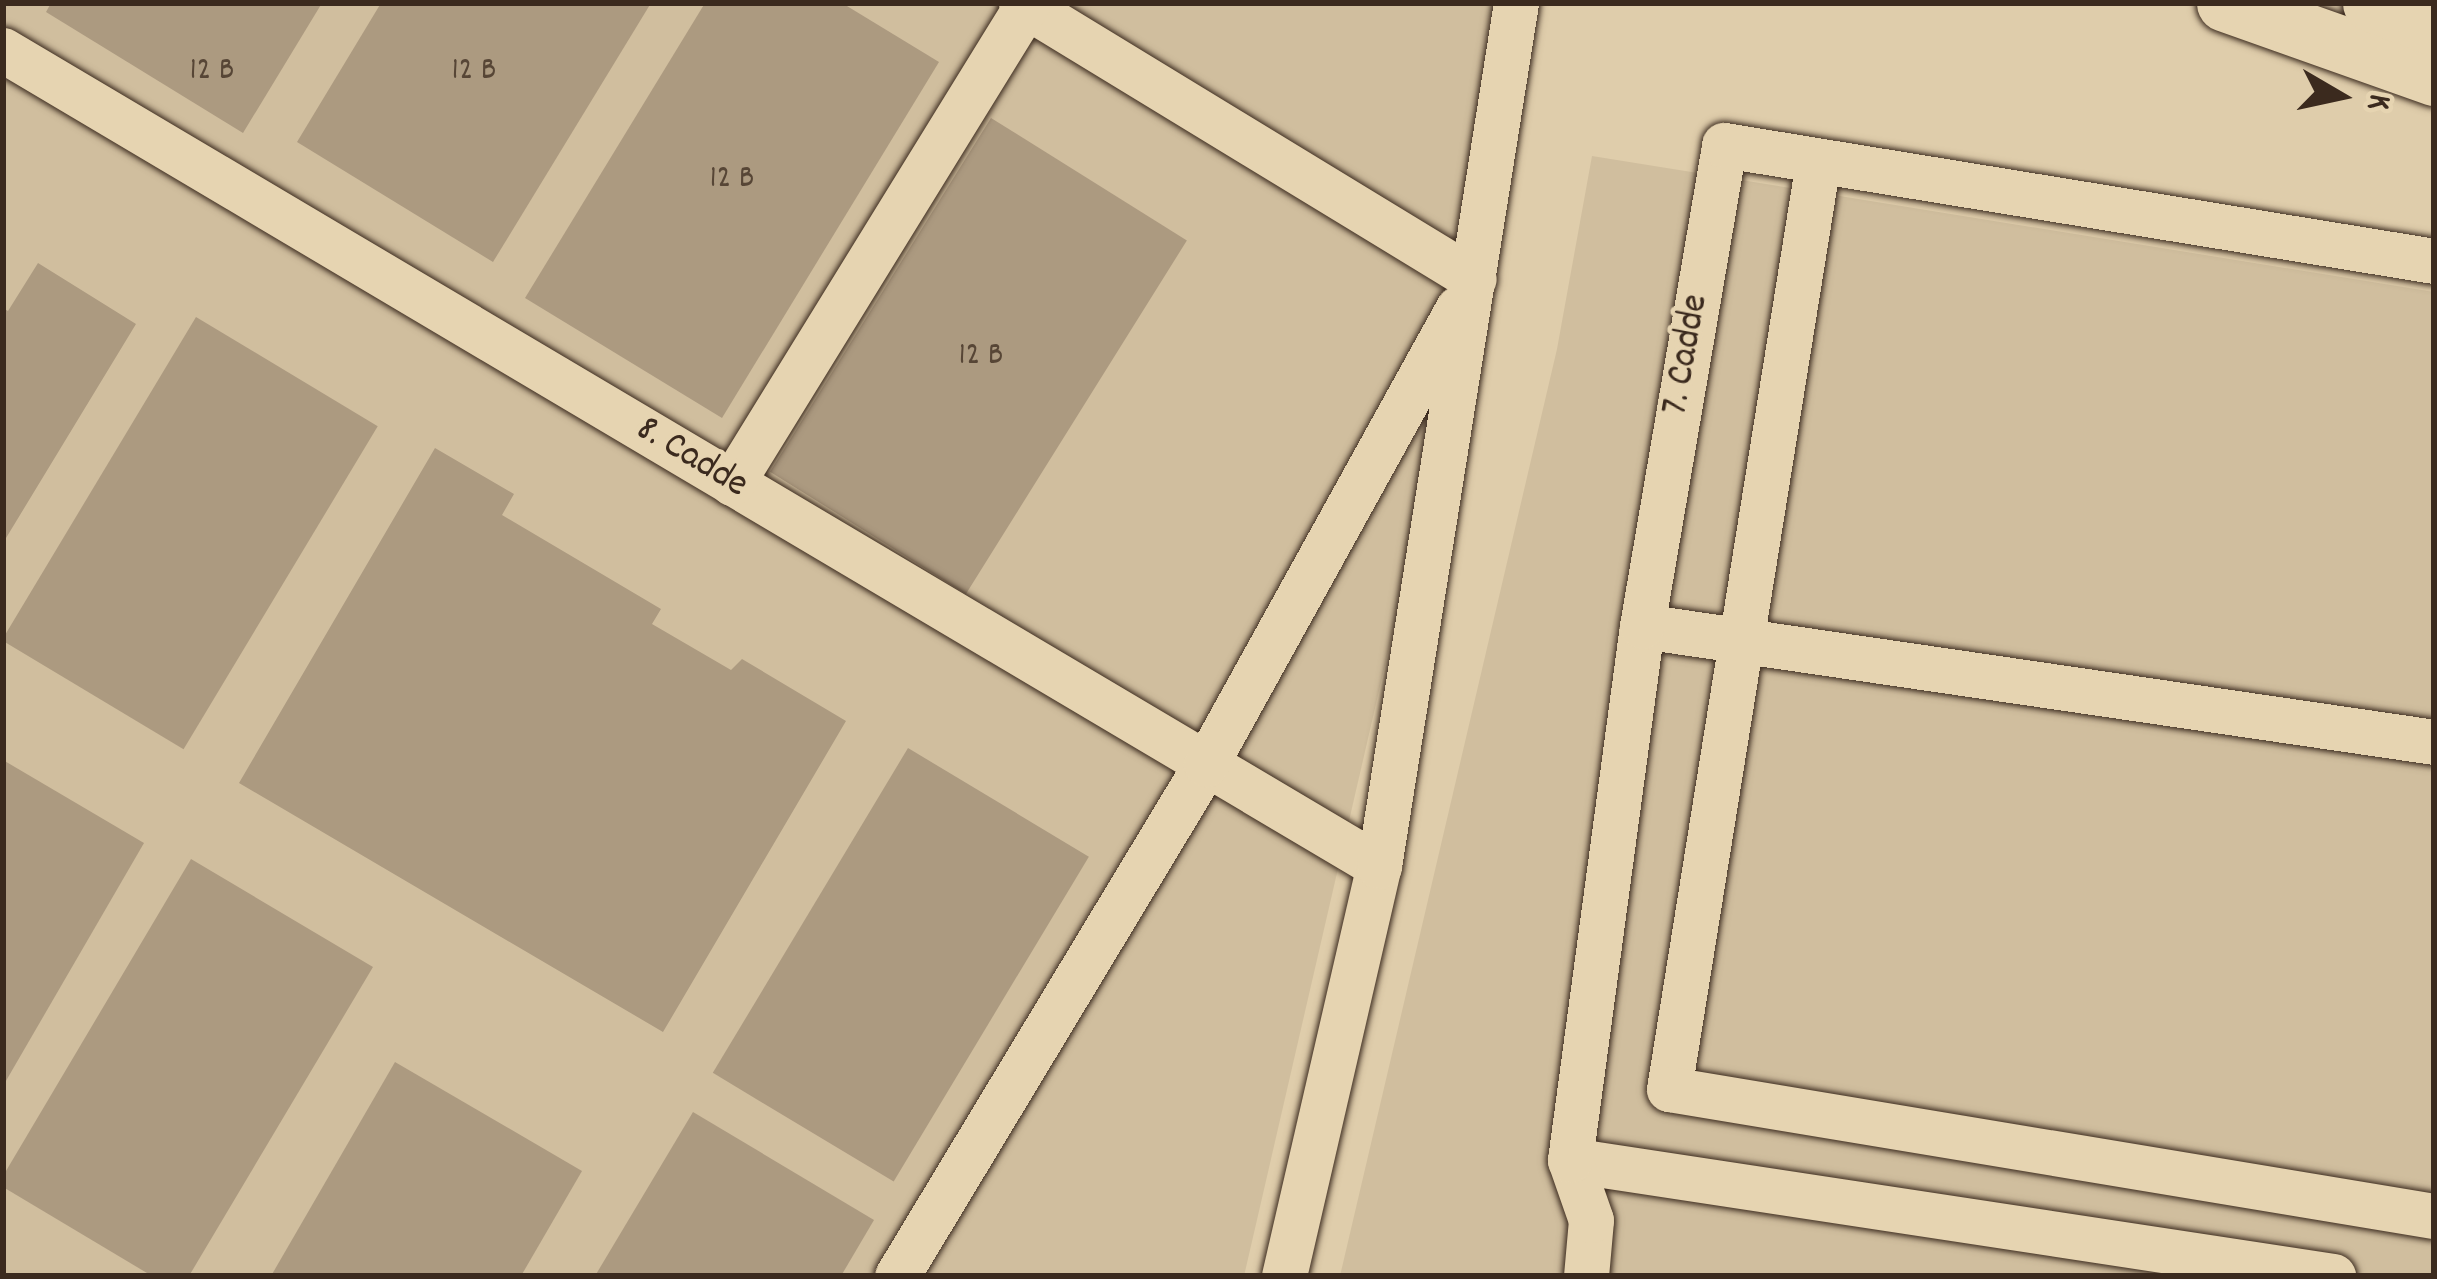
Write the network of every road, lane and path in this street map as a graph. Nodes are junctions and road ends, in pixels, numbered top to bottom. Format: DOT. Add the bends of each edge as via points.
graph roads {
  1 [pos="1516,3"];
  2 [pos="2225,3"];
  3 [pos="2371,3"];
  4 [pos="1025,4"];
  5 [pos="2434,27"];
  6 [pos="3,50"];
  7 [pos="2434,77"];
  8 [pos="1818,162"];
  9 [pos="2434,261"];
  10 [pos="1474,279"];
  11 [pos="732,483"];
  12 [pos="1642,626"];
  13 [pos="1745,641"];
  14 [pos="2434,742"];
  15 [pos="1206,764"];
  16 [pos="1379,866"];
  17 [pos="1570,1160"];
  18 [pos="2434,1216"];
  19 [pos="897,1276"];
  20 [pos="1284,1276"];
  21 [pos="1586,1276"];
  22 [pos="2333,1276"];
  1 -- 10 [label="street"];
  2 -- 7 [label="main road"];
  3 -- 5 [label="main road"];
  4 -- 10 [label="street"];
  4 -- 11 [label="street"];
  6 -- 11 [label="street, 8. Cadde"];
  8 -- 9 [label="street, 7. Cadde"];
  8 -- 12 [label="street, 7. Cadde" via="1724,145"];
  8 -- 13 [label="street"];
  10 -- 15 [label="street"];
  10 -- 16 [label="street"];
  11 -- 15 [label="street, 8. Cadde"];
  12 -- 13 [label="street"];
  12 -- 17 [label="street, 7. Cadde"];
  13 -- 14 [label="street"];
  13 -- 18 [label="street" via="1669,1089"];
  15 -- 16 [label="street, 8. Cadde"];
  15 -- 19 [label="street"];
  16 -- 20 [label="street"];
  17 -- 21 [label="street, 7. Cadde" via="1591,1220"];
  17 -- 22 [label="street"];
}
